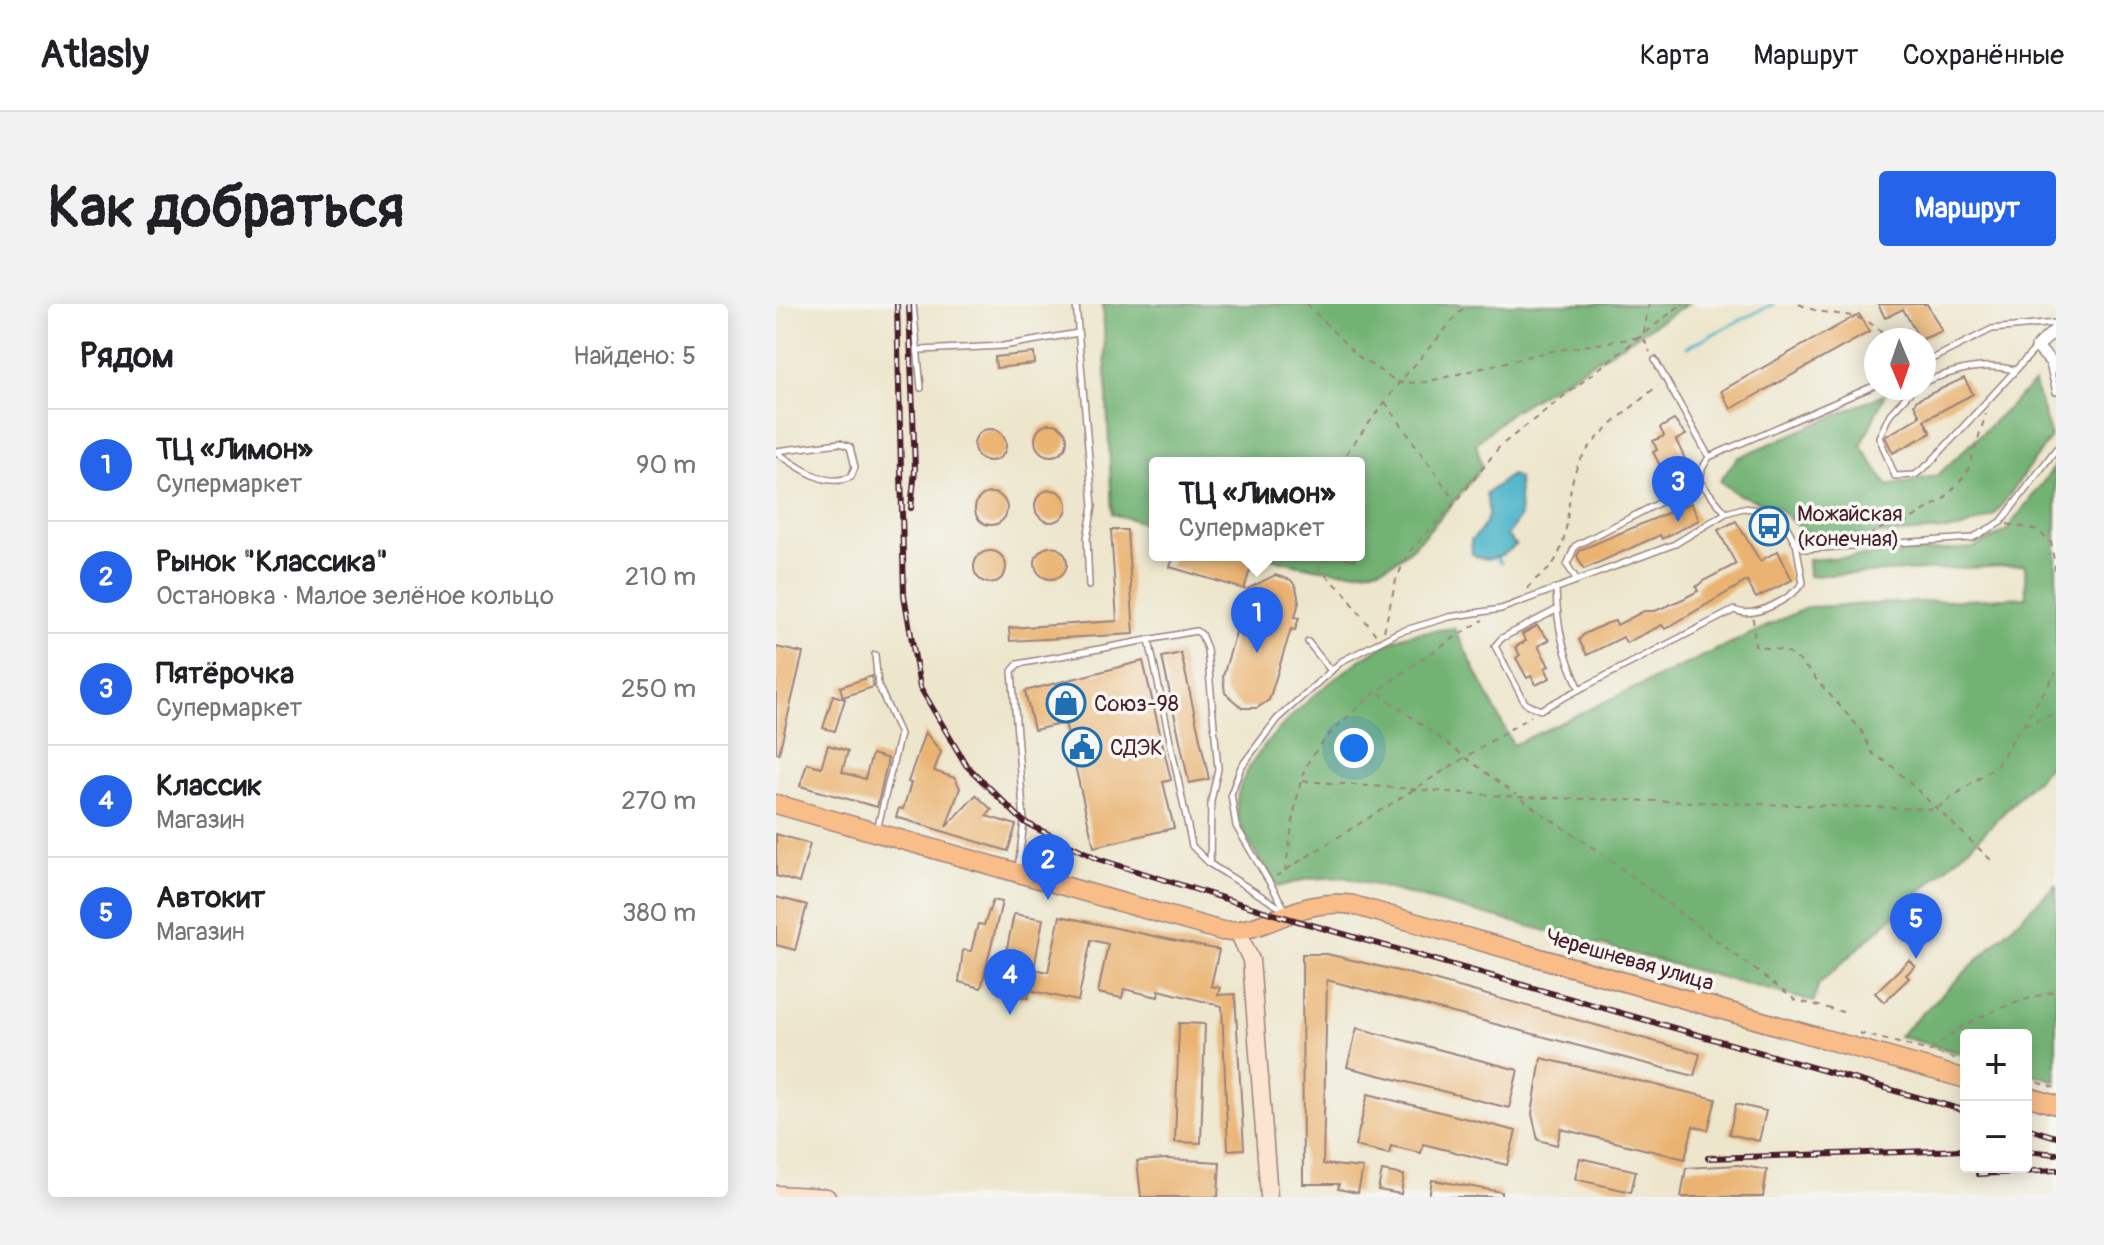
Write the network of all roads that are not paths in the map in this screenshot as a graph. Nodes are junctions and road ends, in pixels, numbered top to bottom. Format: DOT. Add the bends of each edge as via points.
graph roads {
  1 [pos="913,304"];
  2 [pos="1076,304"];
  3 [pos="2056,323"];
  4 [pos="2056,329"];
  5 [pos="1078,333"];
  6 [pos="2037,347"];
  7 [pos="920,350"];
  8 [pos="1936,357"];
  9 [pos="1655,360"];
  10 [pos="2052,363"];
  11 [pos="2016,370"];
  12 [pos="1936,377"];
  13 [pos="921,388"];
  14 [pos="1864,390"];
  15 [pos="2056,392"];
  16 [pos="1903,400"];
  17 [pos="2056,449"];
  18 [pos="776,452"];
  19 [pos="1709,457"];
  20 [pos="1700,482"];
  21 [pos="1726,513"];
  22 [pos="1795,542"];
  23 [pos="1577,580"];
  24 [pos="1089,586"];
  25 [pos="1556,588"];
  26 [pos="1556,610"];
  27 [pos="1149,640"];
  28 [pos="1308,642"];
  29 [pos="875,655"];
  30 [pos="1331,671"];
  31 [pos="1580,689"];
  32 [pos="776,804"];
  33 [pos="875,835"];
  34 [pos="1210,864"];
  35 [pos="1017,874"];
  36 [pos="1284,914"];
  37 [pos="1238,932"];
  38 [pos="1960,1077"];
  39 [pos="2032,1098"];
  40 [pos="2056,1105"];
  41 [pos="787,1195"];
  42 [pos="827,1197"];
  43 [pos="1269,1197"];
  1 -- 7 [label="lane"];
  2 -- 5 [label="lane"];
  3 -- 8 [label="lane" via="1992,329"];
  4 -- 6 [label="street"];
  5 -- 7 [label="lane" via="1003,346"];
  5 -- 24 [label="lane" via="1093,506 1087,538"];
  6 -- 10 [label="street"];
  6 -- 11 [label="lane"];
  7 -- 13 [label="lane"];
  9 -- 19 [label="lane"];
  10 -- 15 [label="lane"];
  11 -- 12 [label="lane" via="1963,367"];
  11 -- 16 [label="lane" via="1929,464 1915,475 1895,476 1879,437"];
  14 -- 19 [label="lane"];
  17 -- 22 [label="lane" via="2001,522 1972,538 1806,549"];
  18 -- 18 [label="lane" via="825,481 851,477 855,467 850,447 840,443"];
  19 -- 20 [label="lane"];
  20 -- 21 [label="lane"];
  20 -- 23 [label="lane" via="1575,546 1567,565"];
  21 -- 22 [label="lane" via="1743,508 1771,511"];
  21 -- 23 [label="lane" via="1675,544"];
  22 -- 31 [label="lane" via="1803,583 1794,593 1754,612 1734,610"];
  23 -- 25 [label="lane"];
  25 -- 26 [label="lane"];
  25 -- 30 [label="lane" via="1501,609 1449,617 1382,641"];
  26 -- 31 [label="lane" via="1564,655"];
  26 -- 31 [label="lane" via="1495,646 1525,703 1540,710"];
  27 -- 34 [label="lane" via="1192,846"];
  27 -- 34 [label="lane" via="1196,631 1207,649 1218,769 1211,801"];
  27 -- 35 [label="lane" via="1018,664 1012,671 1024,822"];
  28 -- 30 [label="lane"];
  29 -- 33 [label="lane" via="878,685 900,734"];
  30 -- 36 [label="lane" via="1277,719 1241,767 1231,794 1236,826"];
  32 -- 33 [label="main road"];
  33 -- 35 [label="main road"];
  34 -- 36 [label="lane"];
  35 -- 37 [label="main road"];
  36 -- 37 [label="main road, Черешневая улица"];
  36 -- 38 [label="main road, Черешневая улица" via="1329,902 1353,905"];
  37 -- 43 [label="street" via="1251,960"];
  39 -- 40 [label="main road"];
  41 -- 42 [label="street"];
}
